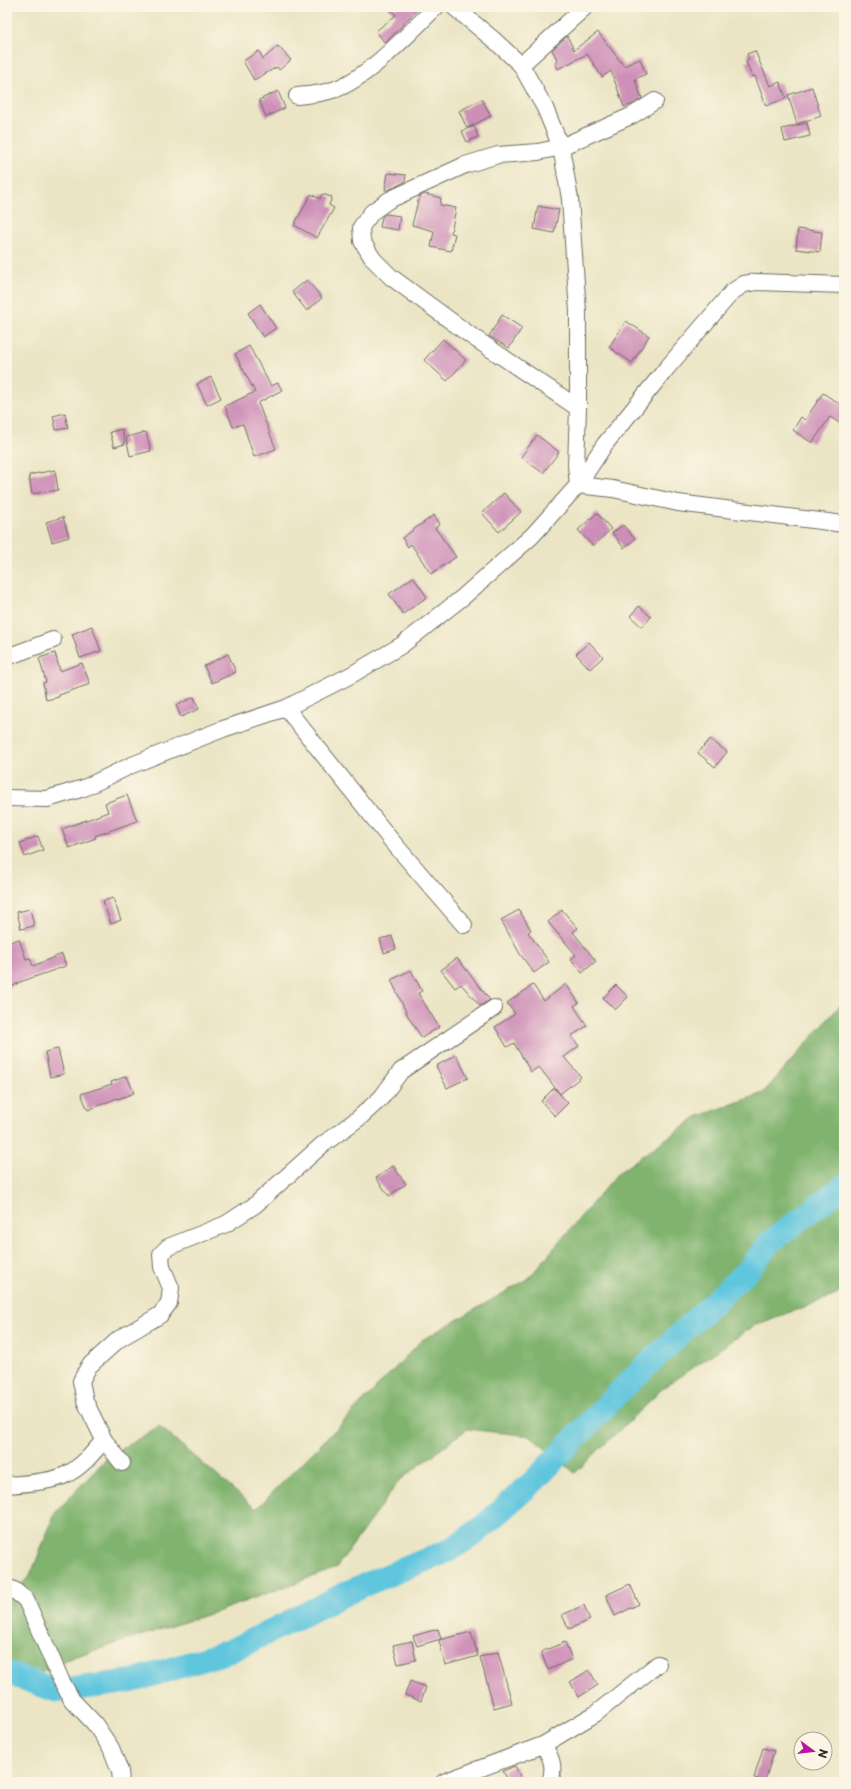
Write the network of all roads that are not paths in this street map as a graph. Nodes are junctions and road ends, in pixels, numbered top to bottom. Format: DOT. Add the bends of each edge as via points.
graph roads {
  1 [pos="436,7"];
  2 [pos="454,7"];
  3 [pos="585,7"];
  4 [pos="521,65"];
  5 [pos="297,96"];
  6 [pos="655,102"];
  7 [pos="561,147"];
  8 [pos="844,285"];
  9 [pos="578,408"];
  10 [pos="578,485"];
  11 [pos="844,524"];
  12 [pos="53,640"];
  13 [pos="7,657"];
  14 [pos="286,708"];
  15 [pos="7,798"];
  16 [pos="464,925"];
  17 [pos="494,1008"];
  18 [pos="104,1440"];
  19 [pos="122,1463"];
  20 [pos="7,1485"];
  21 [pos="7,1587"];
  22 [pos="658,1664"];
  23 [pos="543,1745"];
  24 [pos="121,1782"];
  25 [pos="444,1782"];
  26 [pos="550,1782"];
  1 -- 5 [label="street" via="382,58 357,77 338,88"];
  2 -- 4 [label="street"];
  3 -- 4 [label="street"];
  4 -- 7 [label="street"];
  6 -- 7 [label="street" via="633,115"];
  7 -- 9 [label="street" via="570,199 575,254"];
  7 -- 9 [label="street" via="538,152 498,155 465,165 389,200 372,212 361,227 362,241 373,259 391,277 470,335"];
  8 -- 10 [label="street" via="756,282 744,284 732,292 605,444"];
  9 -- 10 [label="street"];
  10 -- 11 [label="street" via="613,489 678,503"];
  10 -- 14 [label="street" via="532,536 463,597 402,645 351,675"];
  12 -- 13 [label="street"];
  14 -- 15 [label="street" via="223,728 84,788 47,799"];
  14 -- 16 [label="street"];
  17 -- 18 [label="street" via="401,1071 380,1098 359,1118 322,1145 255,1205 226,1224 168,1246 161,1254 162,1267 171,1288 169,1303 160,1315 119,1339 88,1366 81,1381 85,1401"];
  18 -- 19 [label="street"];
  18 -- 20 [label="street" via="87,1459 65,1476 27,1484"];
  21 -- 24 [label="street" via="26,1600 72,1700 94,1723 111,1748 120,1770"];
  22 -- 23 [label="street" via="595,1714"];
  23 -- 25 [label="street"];
  23 -- 26 [label="street" via="552,1757 553,1772"];
}
